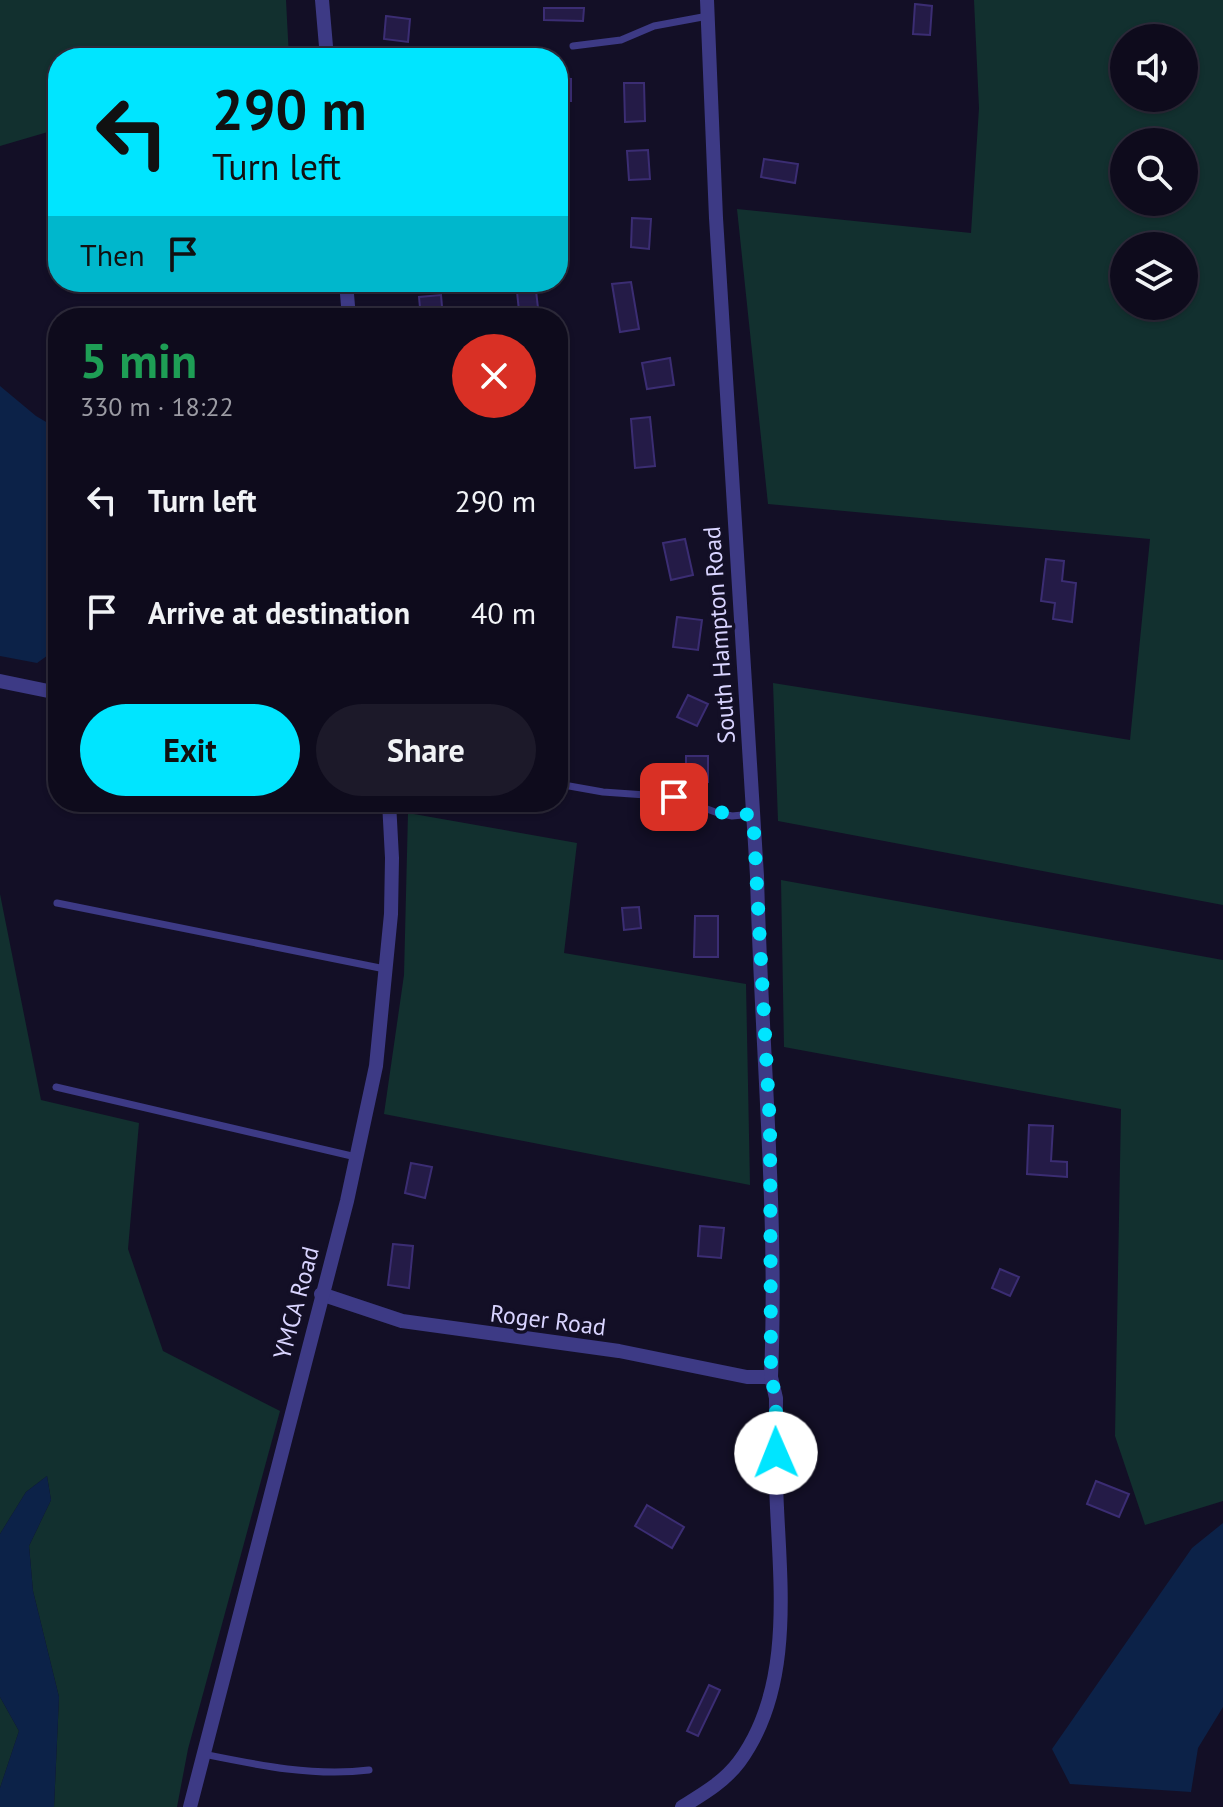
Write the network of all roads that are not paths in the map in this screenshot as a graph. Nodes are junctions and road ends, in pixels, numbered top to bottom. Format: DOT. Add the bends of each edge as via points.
graph roads {
  1 [pos="322,0"];
  2 [pos="707,0"];
  3 [pos="708,16"];
  4 [pos="573,46"];
  5 [pos="326,48"];
  6 [pos="0,681"];
  7 [pos="48,691"];
  8 [pos="568,786"];
  9 [pos="390,812"];
  10 [pos="753,814"];
  11 [pos="57,903"];
  12 [pos="386,969"];
  13 [pos="56,1087"];
  14 [pos="356,1157"];
  15 [pos="321,1294"];
  16 [pos="771,1377"];
  17 [pos="203,1754"];
  18 [pos="369,1770"];
  19 [pos="190,1807"];
  20 [pos="682,1807"];
  1 -- 5 [label="street"];
  2 -- 3 [label="street, South Hampton Road"];
  3 -- 4 [label="lane" via="654,26 621,40"];
  3 -- 10 [label="street, South Hampton Road"];
  6 -- 7 [label="street"];
  8 -- 10 [label="lane" via="674,797 732,816"];
  9 -- 12 [label="street, YMCA Road"];
  10 -- 16 [label="street, South Hampton Road" via="770,1126"];
  11 -- 12 [label="lane"];
  12 -- 14 [label="street, YMCA Road" via="376,1066"];
  13 -- 14 [label="lane"];
  14 -- 15 [label="street, YMCA Road"];
  15 -- 16 [label="street, Roger Road" via="402,1321"];
  15 -- 17 [label="street, YMCA Road"];
  16 -- 20 [label="street, South Hampton Road" via="780,1547 780,1623 772,1690 738,1764"];
  17 -- 18 [label="lane" via="314,1772"];
  17 -- 19 [label="street, YMCA Road"];
}
